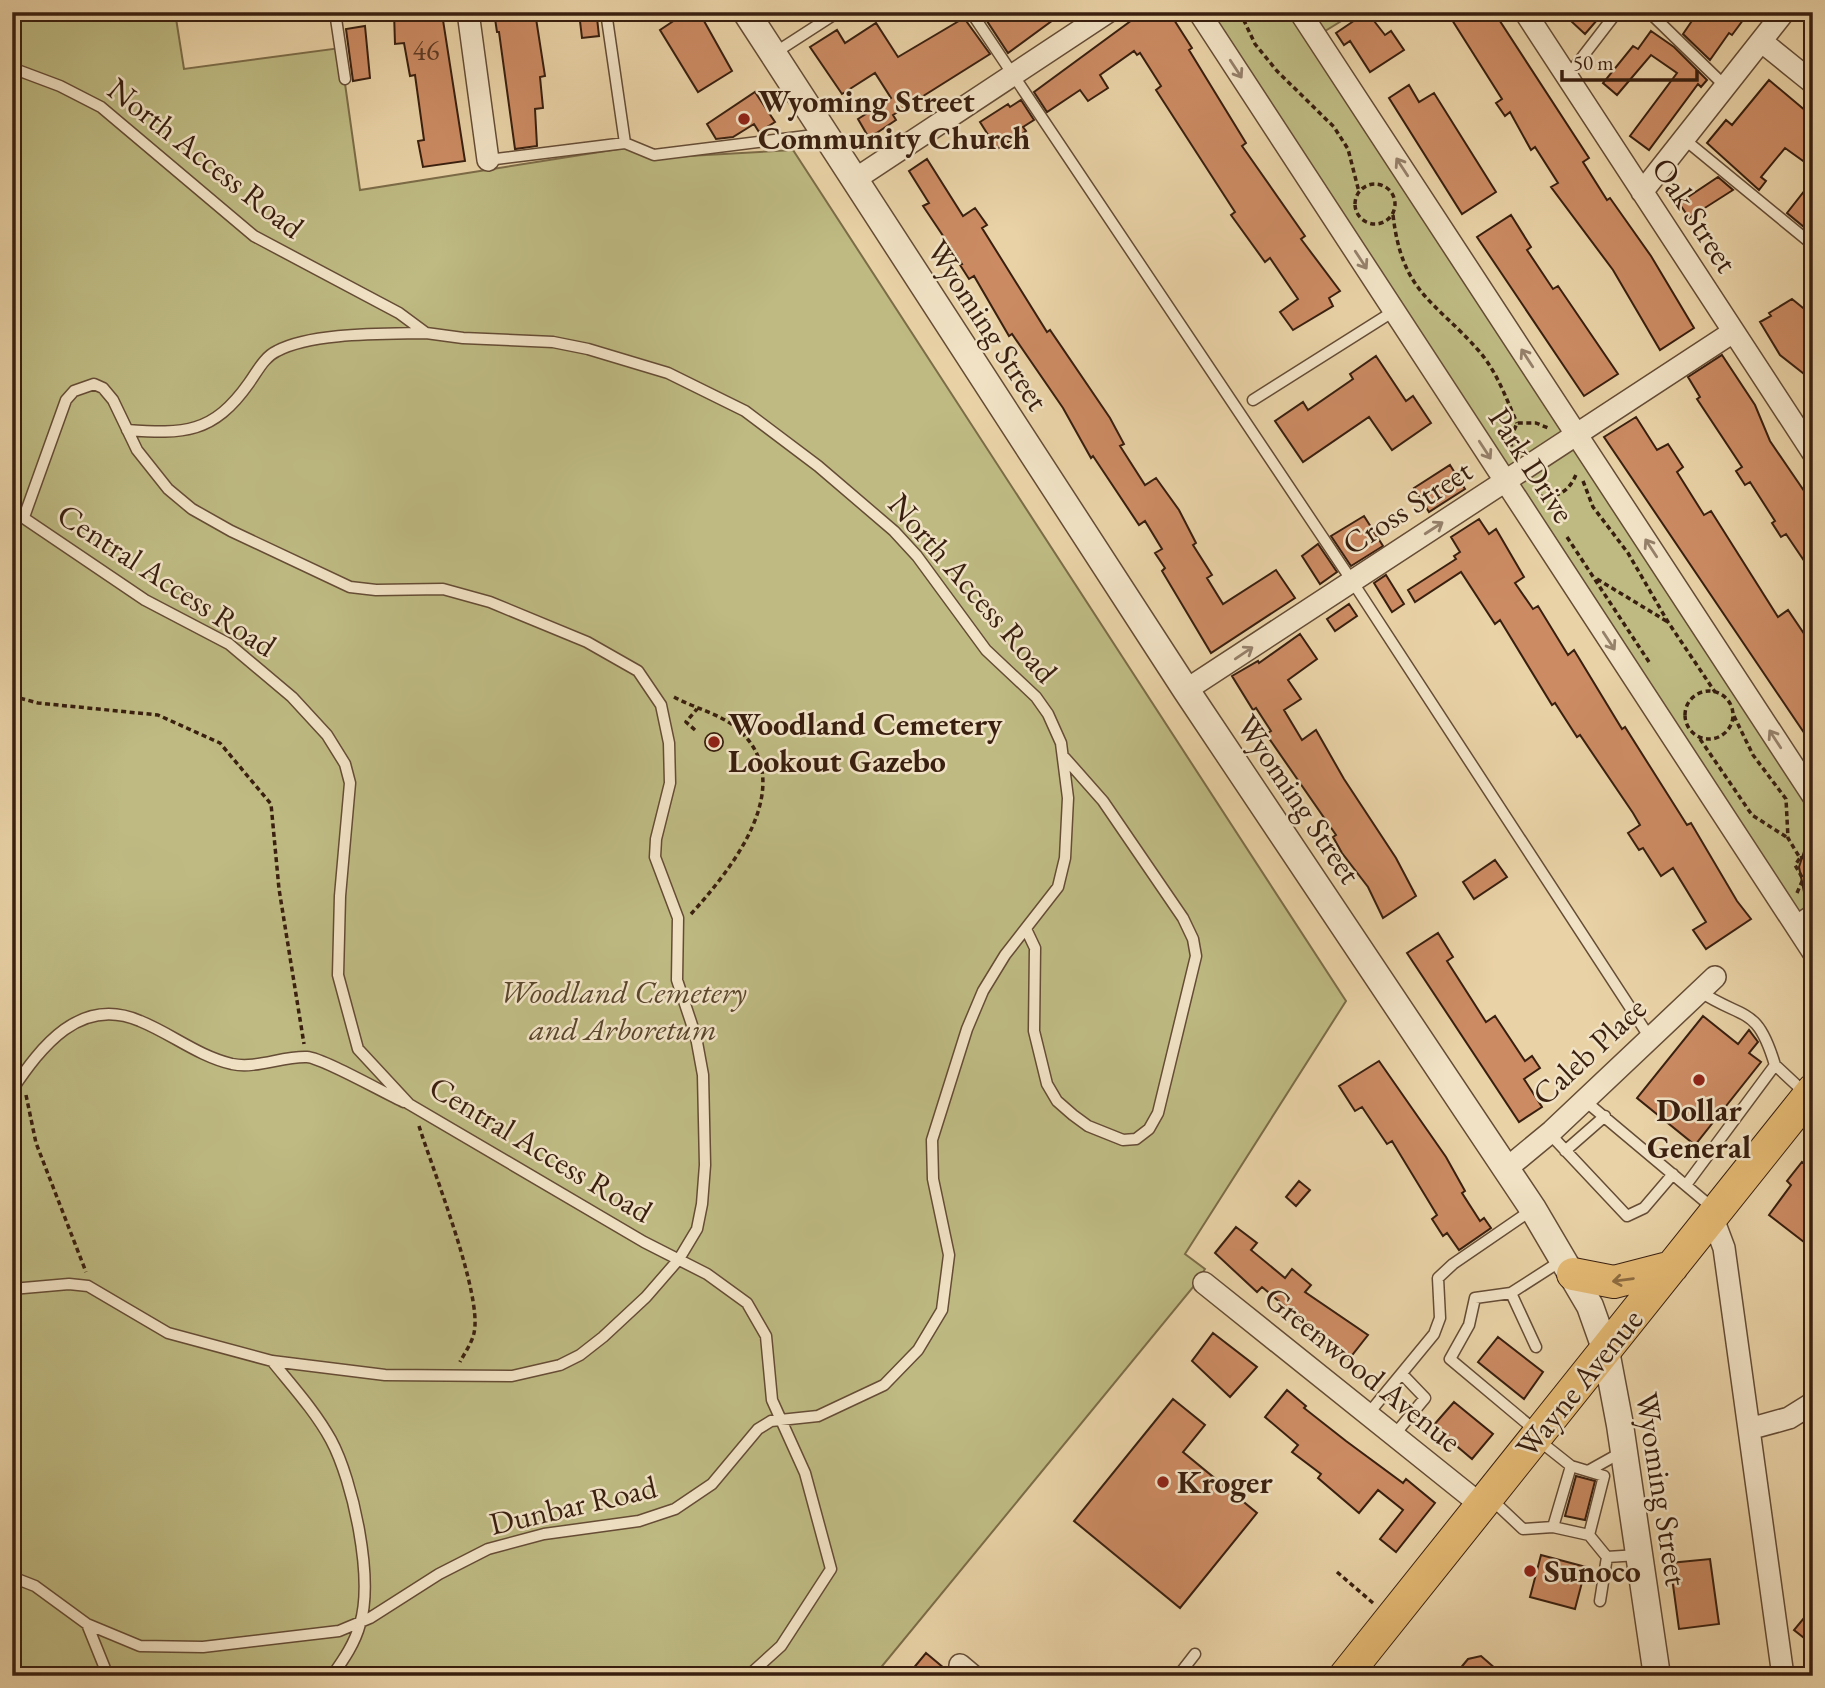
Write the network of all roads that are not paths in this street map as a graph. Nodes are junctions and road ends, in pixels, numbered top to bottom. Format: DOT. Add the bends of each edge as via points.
graph roads {
  1 [pos="335,12"];
  2 [pos="468,12"];
  3 [pos="606,12"];
  4 [pos="746,12"];
  5 [pos="838,12"];
  6 [pos="971,12"];
  7 [pos="1108,12"];
  8 [pos="1199,12"];
  9 [pos="1300,12"];
  10 [pos="1525,12"];
  11 [pos="1617,12"];
  12 [pos="1648,12"];
  13 [pos="1783,12"];
  14 [pos="1761,41"];
  15 [pos="774,54"];
  16 [pos="12,68"];
  17 [pos="1012,74"];
  18 [pos="1567,77"];
  19 [pos="345,79"];
  20 [pos="1813,83"];
  21 [pos="1725,86"];
  22 [pos="824,134"];
  23 [pos="1684,139"];
  24 [pos="625,143"];
  25 [pos="488,160"];
  26 [pos="854,180"];
  27 [pos="1643,192"];
  28 [pos="1813,245"];
  29 [pos="1394,311"];
  30 [pos="1733,332"];
  31 [pos="426,333"];
  32 [pos="1253,400"];
  33 [pos="127,430"];
  34 [pos="1567,433"];
  35 [pos="1813,453"];
  36 [pos="1509,471"];
  37 [pos="12,510"];
  38 [pos="24,517"];
  39 [pos="1352,581"];
  40 [pos="1186,690"];
  41 [pos="1065,758"];
  42 [pos="1813,796"];
  43 [pos="1813,909"];
  44 [pos="1792,923"];
  45 [pos="1026,929"];
  46 [pos="1813,952"];
  47 [pos="1707,984"];
  48 [pos="1650,1038"];
  49 [pos="1775,1065"];
  50 [pos="12,1090"];
  51 [pos="1810,1093"];
  52 [pos="1584,1100"];
  53 [pos="411,1106"];
  54 [pos="1605,1116"];
  55 [pos="1549,1133"];
  56 [pos="1565,1151"];
  57 [pos="1506,1169"];
  58 [pos="1673,1174"];
  59 [pos="1686,1185"];
  60 [pos="1533,1209"];
  61 [pos="1710,1218"];
  62 [pos="679,1259"];
  63 [pos="1568,1266"];
  64 [pos="1672,1267"];
  65 [pos="1204,1283"];
  66 [pos="12,1289"];
  67 [pos="1511,1293"];
  68 [pos="1536,1347"];
  69 [pos="1606,1351"];
  70 [pos="272,1362"];
  71 [pos="1402,1374"];
  72 [pos="1813,1403"];
  73 [pos="1369,1413"];
  74 [pos="779,1418"];
  75 [pos="1749,1429"];
  76 [pos="1395,1434"];
  77 [pos="1536,1435"];
  78 [pos="1624,1451"];
  79 [pos="1571,1466"];
  80 [pos="1588,1471"];
  81 [pos="1484,1501"];
  82 [pos="1553,1527"];
  83 [pos="1589,1535"];
  84 [pos="1640,1554"];
  85 [pos="1607,1558"];
  86 [pos="12,1577"];
  87 [pos="1600,1601"];
  88 [pos="361,1622"];
  89 [pos="87,1624"];
  90 [pos="1195,1654"];
  91 [pos="108,1676"];
  92 [pos="332,1676"];
  93 [pos="748,1676"];
  94 [pos="1178,1676"];
  95 [pos="1345,1676"];
  96 [pos="1657,1676"];
  97 [pos="1783,1676"];
  1 -- 19 [label="lane"];
  2 -- 25 [label="street"];
  3 -- 24 [label="lane"];
  4 -- 15 [label="street, Wyoming Street"];
  5 -- 15 [label="lane"];
  6 -- 17 [label="lane"];
  7 -- 17 [label="street"];
  8 -- 29 [label="street, Park Drive, one-way"];
  34 -- 9 [label="street, Park Drive, one-way"];
  10 -- 18 [label="street, Oak Street"];
  11 -- 18 [label="lane"];
  12 -- 21 [label="lane"];
  13 -- 14 [label="street"];
  14 -- 20 [label="street"];
  14 -- 21 [label="street"];
  15 -- 22 [label="street, Wyoming Street"];
  16 -- 31 [label="lane, North Access Road" via="101,107 254,236 399,313"];
  17 -- 26 [label="street"];
  17 -- 39 [label="lane"];
  18 -- 27 [label="street, Oak Street"];
  21 -- 23 [label="street"];
  22 -- 24 [label="lane" via="654,155"];
  22 -- 26 [label="street, Wyoming Street"];
  23 -- 27 [label="street"];
  23 -- 28 [label="lane"];
  24 -- 25 [label="lane"];
  26 -- 40 [label="street, Wyoming Street"];
  27 -- 30 [label="street, Oak Street"];
  29 -- 32 [label="lane"];
  29 -- 36 [label="street, Park Drive, one-way"];
  30 -- 34 [label="street, Cross Street"];
  30 -- 35 [label="street, Oak Street"];
  31 -- 33 [label="lane" via="353,335 284,348 265,360 232,405 210,423 174,432"];
  31 -- 41 [label="lane, North Access Road" via="554,342 588,349 679,377 746,411 904,541 986,650 1036,697 1056,728"];
  33 -- 38 [label="lane" via="103,388 94,384 74,391 61,411"];
  33 -- 62 [label="lane" via="168,489 231,531 350,587 458,591 523,613 625,662 638,671 654,695 665,717 671,765 655,857 680,926 676,969 700,1056 705,1165 699,1220"];
  34 -- 36 [label="street, Cross Street"];
  42 -- 34 [label="street, Park Drive, one-way"];
  39 -- 36 [label="street, Cross Street, one-way"];
  36 -- 44 [label="street, Park Drive, one-way"];
  37 -- 38 [label="lane, Central Access Road"];
  38 -- 53 [label="lane, Central Access Road" via="145,600 229,644 292,698 334,746 348,770 351,793 340,896 338,975 358,1049"];
  40 -- 39 [label="street, Cross Street, one-way"];
  39 -- 48 [label="lane"];
  40 -- 57 [label="street, Wyoming Street"];
  41 -- 45 [label="lane, North Access Road" via="1068,798 1062,872 1054,894"];
  41 -- 45 [label="lane" via="1103,801 1184,918 1193,939 1196,956 1189,995 1165,1090 1149,1129 1136,1139 1124,1140 1088,1126 1057,1101 1047,1084 1034,1031 1035,948"];
  43 -- 44 [label="lane"];
  44 -- 46 [label="street, Park Drive"];
  45 -- 74 [label="lane, North Access Road" via="993,973 975,1010 932,1140 933,1180 949,1255 948,1281 937,1321 918,1350 884,1385 818,1416"];
  47 -- 48 [label="street, Caleb Place"];
  47 -- 49 [label="lane" via="1717,1003 1751,1016 1767,1037"];
  48 -- 52 [label="street, Caleb Place"];
  49 -- 51 [label="lane"];
  49 -- 59 [label="lane"];
  50 -- 53 [label="lane" via="55,1035 73,1023 97,1016 134,1018 214,1059 235,1064 306,1057 321,1061"];
  51 -- 61 [label="main road, Wayne Avenue"];
  52 -- 54 [label="lane"];
  52 -- 55 [label="street, Caleb Place"];
  53 -- 62 [label="lane, Central Access Road"];
  54 -- 56 [label="lane"];
  54 -- 58 [label="lane"];
  55 -- 56 [label="lane"];
  55 -- 57 [label="street, Caleb Place"];
  56 -- 58 [label="lane" via="1627,1216 1643,1208"];
  57 -- 60 [label="street, Wyoming Street"];
  58 -- 59 [label="lane"];
  59 -- 61 [label="lane"];
  60 -- 63 [label="street, Wyoming Street"];
  60 -- 71 [label="lane" via="1438,1278 1440,1318 1434,1334"];
  61 -- 64 [label="main road, Wayne Avenue"];
  61 -- 75 [label="street" via="1724,1248"];
  62 -- 70 [label="lane" via="635,1308 570,1361 512,1376 384,1375"];
  62 -- 74 [label="lane, Central Access Road" via="732,1291 756,1315 768,1340 769,1386"];
  64 -- 63 [label="main road, one-way" via="1614,1282"];
  63 -- 67 [label="lane"];
  63 -- 69 [label="street, Wyoming Street" via="1595,1317"];
  64 -- 69 [label="main road, Wayne Avenue"];
  65 -- 73 [label="street, Greenwood Avenue"];
  66 -- 70 [label="lane" via="69,1284 97,1290 168,1333"];
  67 -- 68 [label="lane"];
  67 -- 77 [label="lane" via="1475,1298 1468,1325 1450,1359"];
  69 -- 77 [label="main road, Wayne Avenue"];
  69 -- 78 [label="street, Wyoming Street"];
  70 -- 88 [label="lane" via="320,1423 354,1498 362,1560"];
  71 -- 73 [label="lane"];
  71 -- 76 [label="lane" via="1425,1398"];
  72 -- 75 [label="street" via="1789,1418"];
  73 -- 76 [label="street, Greenwood Avenue"];
  74 -- 88 [label="lane, Dunbar Road" via="758,1429 721,1475 684,1505 639,1521 544,1534 488,1549"];
  74 -- 93 [label="lane, Central Access Road" via="805,1473 831,1569 781,1646"];
  75 -- 97 [label="street"];
  76 -- 81 [label="street, Greenwood Avenue"];
  77 -- 79 [label="lane"];
  77 -- 81 [label="main road, Wayne Avenue"];
  78 -- 80 [label="lane"];
  78 -- 84 [label="street, Wyoming Street"];
  79 -- 80 [label="lane"];
  79 -- 82 [label="lane"];
  80 -- 83 [label="lane" via="1604,1476"];
  81 -- 82 [label="lane" via="1523,1529"];
  81 -- 95 [label="main road, Wayne Avenue"];
  82 -- 83 [label="lane"];
  83 -- 85 [label="lane"];
  84 -- 85 [label="lane"];
  84 -- 96 [label="street, Wyoming Street"];
  85 -- 87 [label="lane"];
  86 -- 89 [label="lane, Dunbar Road" via="35,1586"];
  88 -- 89 [label="lane, Dunbar Road" via="339,1631 295,1638 175,1648 132,1644"];
  88 -- 92 [label="lane" via="351,1649"];
  89 -- 91 [label="lane"];
  90 -- 94 [label="lane"];
}
